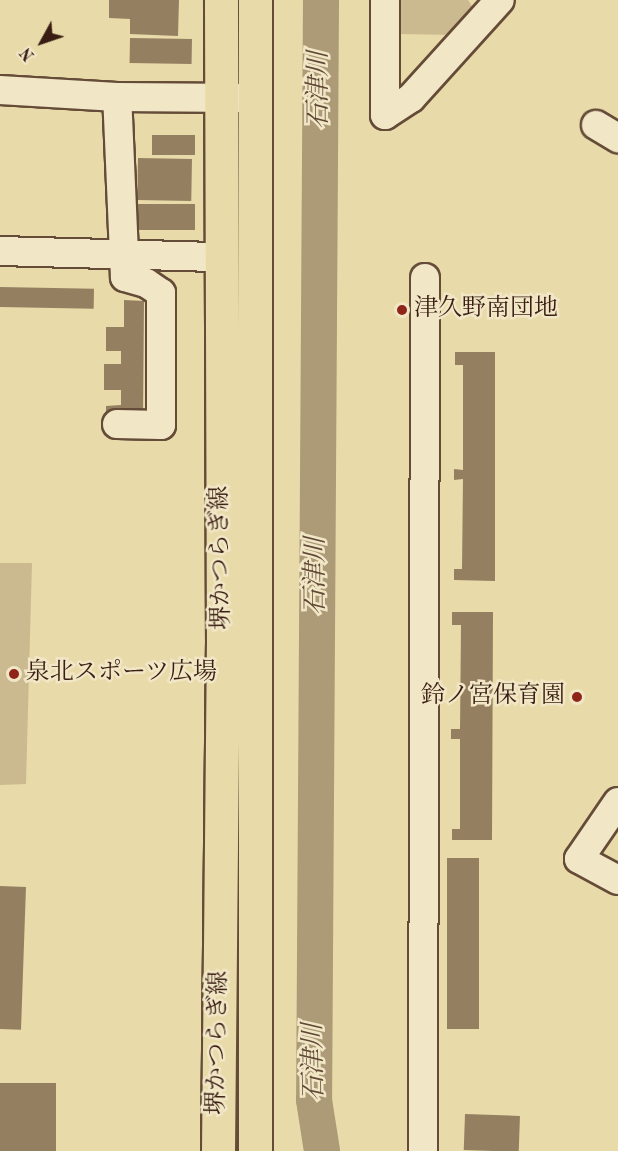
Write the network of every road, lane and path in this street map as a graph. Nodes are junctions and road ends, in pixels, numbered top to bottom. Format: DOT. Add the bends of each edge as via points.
graph roads {
  1 [pos="221,0"];
  2 [pos="255,0"];
  3 [pos="385,0"];
  4 [pos="500,0"];
  5 [pos="0,90"];
  6 [pos="117,97"];
  7 [pos="221,98"];
  8 [pos="255,98"];
  9 [pos="0,250"];
  10 [pos="123,254"];
  11 [pos="220,257"];
  12 [pos="425,278"];
  13 [pos="117,424"];
  14 [pos="618,802"];
  15 [pos="618,880"];
  16 [pos="218,1151"];
  17 [pos="255,1151"];
  18 [pos="423,1151"];
  1 -- 7 [label="main road, 堺かつらぎ線"];
  2 -- 8 [label="main road, 堺かつらぎ線"];
  3 -- 4 [label="street" via="385,115 411,98"];
  5 -- 6 [label="street"];
  6 -- 7 [label="street"];
  6 -- 10 [label="street"];
  7 -- 8 [label="street"];
  7 -- 11 [label="main road, 堺かつらぎ線"];
  8 -- 17 [label="main road, 堺かつらぎ線"];
  9 -- 10 [label="street"];
  10 -- 11 [label="street"];
  10 -- 13 [label="street" via="125,277 146,283 161,293 162,425"];
  11 -- 16 [label="main road, 堺かつらぎ線" via="223,643"];
  12 -- 18 [label="street"];
  14 -- 15 [label="street" via="579,859"];
}
